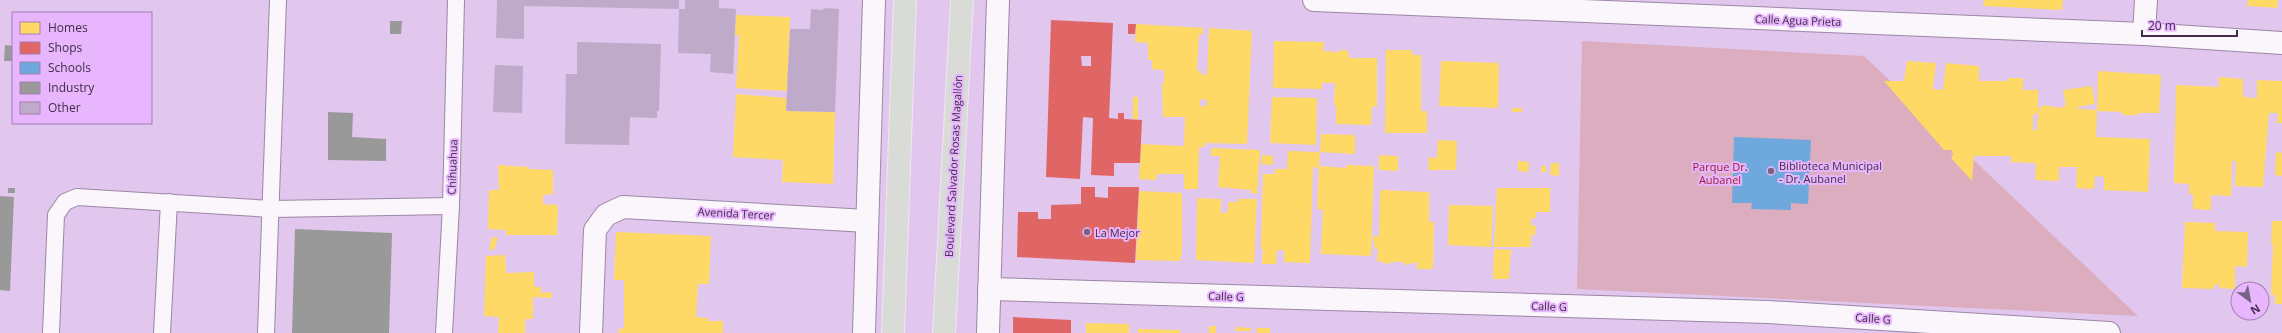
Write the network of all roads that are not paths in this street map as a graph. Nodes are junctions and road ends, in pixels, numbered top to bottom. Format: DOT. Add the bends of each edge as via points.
graph roads {
  1 [pos="278,0"];
  2 [pos="456,0"];
  3 [pos="874,0"];
  4 [pos="905,0"];
  5 [pos="962,0"];
  6 [pos="998,0"];
  7 [pos="1314,0"];
  8 [pos="2146,0"];
  9 [pos="2144,34"];
  10 [pos="2282,43"];
  11 [pos="169,202"];
  12 [pos="451,206"];
  13 [pos="272,209"];
  14 [pos="868,221"];
  15 [pos="989,289"];
  16 [pos="51,333"];
  17 [pos="162,333"];
  18 [pos="266,333"];
  19 [pos="444,333"];
  20 [pos="591,333"];
  21 [pos="864,333"];
  22 [pos="894,333"];
  23 [pos="944,333"];
  24 [pos="988,333"];
  25 [pos="2109,333"];
  1 -- 13 [label="lane"];
  2 -- 12 [label="lane, Chihuahua"];
  3 -- 14 [label="street"];
  4 -- 22 [label="highway"];
  5 -- 23 [label="highway, Boulevard Salvador Rosas Magallón"];
  6 -- 15 [label="street"];
  7 -- 9 [label="street, Calle Agua Prieta"];
  8 -- 9 [label="street"];
  9 -- 10 [label="street, Calle Agua Prieta"];
  11 -- 13 [label="lane"];
  11 -- 16 [label="lane" via="78,197 64,202 56,215"];
  11 -- 17 [label="lane"];
  12 -- 13 [label="lane"];
  12 -- 19 [label="lane, Chihuahua"];
  13 -- 18 [label="lane"];
  14 -- 20 [label="street, Avenida Tercer" via="623,206 606,215 595,230"];
  14 -- 21 [label="street"];
  15 -- 24 [label="street"];
  15 -- 25 [label="street, Calle G" via="1768,312"];
}
